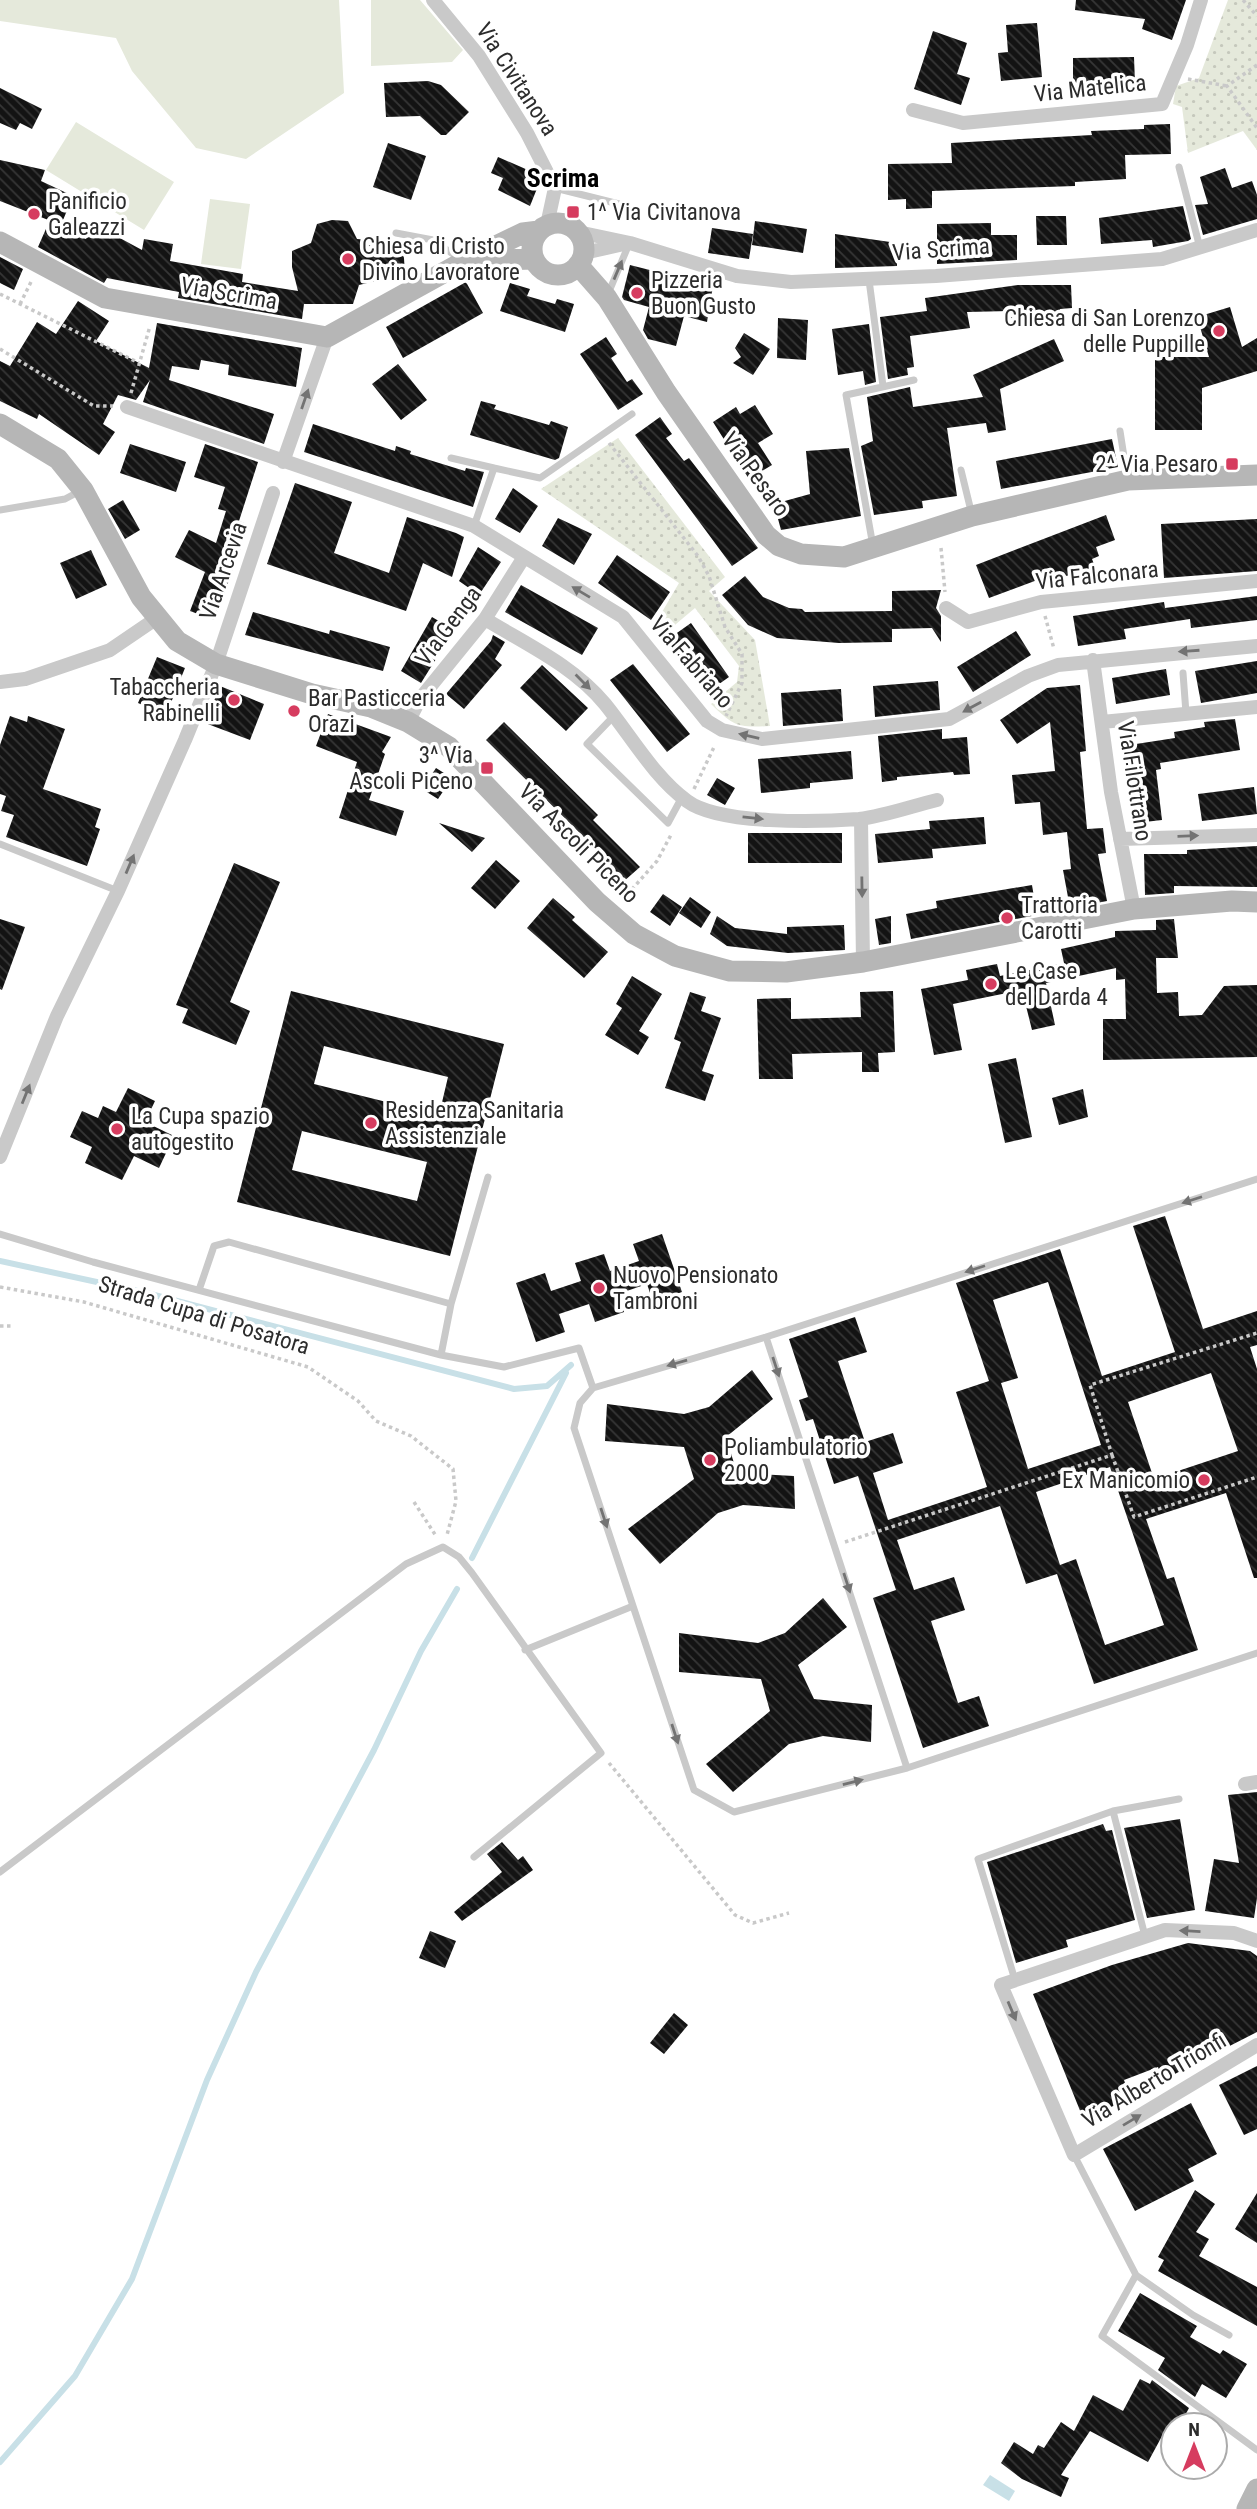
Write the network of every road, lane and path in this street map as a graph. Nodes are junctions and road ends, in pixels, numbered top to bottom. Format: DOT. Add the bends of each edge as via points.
graph roads {
  1 [pos="433,0"];
  2 [pos="1201,0"];
  3 [pos="1243,0"];
  4 [pos="1257,16"];
  5 [pos="1257,65"];
  6 [pos="1173,76"];
  7 [pos="1227,86"];
  8 [pos="913,110"];
  9 [pos="1257,128"];
  10 [pos="1179,167"];
  11 [pos="555,188"];
  12 [pos="627,206"];
  13 [pos="543,228"];
  14 [pos="1257,230"];
  15 [pos="578,232"];
  16 [pos="396,233"];
  17 [pos="0,242"];
  18 [pos="630,243"];
  19 [pos="1200,248"];
  20 [pos="534,259"];
  21 [pos="41,263"];
  22 [pos="577,264"];
  23 [pos="455,266"];
  24 [pos="869,280"];
  25 [pos="0,294"];
  26 [pos="607,298"];
  27 [pos="20,303"];
  28 [pos="155,307"];
  29 [pos="327,337"];
  30 [pos="0,349"];
  31 [pos="139,363"];
  32 [pos="914,380"];
  33 [pos="883,386"];
  34 [pos="127,407"];
  35 [pos="632,414"];
  36 [pos="0,424"];
  37 [pos="1120,431"];
  38 [pos="602,435"];
  39 [pos="451,458"];
  40 [pos="283,462"];
  41 [pos="494,468"];
  42 [pos="961,470"];
  43 [pos="1257,475"];
  44 [pos="1128,480"];
  45 [pos="83,490"];
  46 [pos="273,493"];
  47 [pos="0,510"];
  48 [pos="972,516"];
  49 [pos="474,526"];
  50 [pos="939,527"];
  51 [pos="874,548"];
  52 [pos="524,557"];
  53 [pos="1257,581"];
  54 [pos="1041,602"];
  55 [pos="946,608"];
  56 [pos="157,618"];
  57 [pos="485,619"];
  58 [pos="1257,646"];
  59 [pos="1093,660"];
  60 [pos="216,664"];
  61 [pos="1058,665"];
  62 [pos="1183,673"];
  63 [pos="0,682"];
  64 [pos="1257,707"];
  65 [pos="1186,713"];
  66 [pos="613,717"];
  67 [pos="408,722"];
  68 [pos="1102,722"];
  69 [pos="722,727"];
  70 [pos="688,797"];
  71 [pos="937,800"];
  72 [pos="861,819"];
  73 [pos="1257,835"];
  74 [pos="1120,839"];
  75 [pos="0,844"];
  76 [pos="118,891"];
  77 [pos="617,895"];
  78 [pos="1257,902"];
  79 [pos="1134,909"];
  80 [pos="863,962"];
  81 [pos="0,1157"];
  82 [pos="488,1177"];
  83 [pos="1257,1179"];
  84 [pos="0,1234"];
  85 [pos="0,1287"];
  86 [pos="199,1290"];
  87 [pos="452,1304"];
  88 [pos="0,1326"];
  89 [pos="15,1326"];
  90 [pos="1257,1333"];
  91 [pos="766,1336"];
  92 [pos="442,1355"];
  93 [pos="593,1388"];
  94 [pos="1112,1455"];
  95 [pos="1257,1477"];
  96 [pos="414,1502"];
  97 [pos="834,1546"];
  98 [pos="443,1547"];
  99 [pos="633,1606"];
  100 [pos="524,1650"];
  101 [pos="1257,1653"];
  102 [pos="601,1753"];
  103 [pos="907,1768"];
  104 [pos="1179,1799"];
  105 [pos="1113,1811"];
  106 [pos="474,1857"];
  107 [pos="0,1872"];
  108 [pos="789,1913"];
  109 [pos="1145,1936"];
  110 [pos="1257,1941"];
  111 [pos="1015,1980"];
  112 [pos="1257,2045"];
  113 [pos="1074,2155"];
  114 [pos="1136,2275"];
  115 [pos="1229,2334"];
  116 [pos="1257,2451"];
  117 [pos="1257,2488"];
  118 [pos="1247,2509"];
  1 -- 11 [label="street, Via Civitanova" via="479,56"];
  2 -- 6 [label="street, Via Matelica"];
  3 -- 4 [label="path"];
  5 -- 7 [label="path"];
  6 -- 7 [label="path"];
  6 -- 8 [label="street, Via Matelica" via="1162,104 963,123"];
  7 -- 9 [label="path"];
  10 -- 19 [label="lane"];
  11 -- 12 [label="lane"];
  11 -- 13 [label="street"];
  13 -- 15 [label="street" via="569,225"];
  13 -- 20 [label="street" via="532,244"];
  13 -- 23 [label="street"];
  14 -- 19 [label="street, Via Scrima"];
  15 -- 18 [label="street, Via Scrima"];
  15 -- 22 [label="street"];
  16 -- 23 [label="lane" via="433,240"];
  17 -- 21 [label="street, Via Scrima"];
  18 -- 22 [label="street"];
  18 -- 24 [label="street, Via Scrima" via="737,275 791,282"];
  26 -- 18 [label="lane, one-way"];
  19 -- 24 [label="street, Via Scrima" via="1162,259"];
  20 -- 22 [label="street" via="548,273"];
  20 -- 23 [label="street"];
  21 -- 27 [label="path"];
  21 -- 28 [label="street, Via Scrima" via="105,298"];
  22 -- 26 [label="street"];
  23 -- 29 [label="street"];
  24 -- 33 [label="lane"];
  25 -- 27 [label="path"];
  26 -- 51 [label="street, Via Pesaro" via="766,535 779,546 821,557 844,557"];
  27 -- 31 [label="path"];
  28 -- 29 [label="street, Via Scrima"];
  28 -- 31 [label="path"];
  40 -- 29 [label="street, one-way"];
  30 -- 34 [label="path" via="94,406"];
  31 -- 34 [label="path"];
  32 -- 33 [label="lane"];
  33 -- 51 [label="lane" via="846,395"];
  34 -- 40 [label="street, Via Fabriano"];
  35 -- 38 [label="lane"];
  36 -- 45 [label="street, Via Ascoli Piceno" via="58,459"];
  37 -- 44 [label="lane"];
  38 -- 41 [label="lane" via="540,478"];
  38 -- 69 [label="path" via="698,556 725,627 742,654 742,683"];
  39 -- 41 [label="lane"];
  40 -- 49 [label="street, Via Fabriano"];
  41 -- 49 [label="lane"];
  42 -- 48 [label="lane"];
  43 -- 44 [label="street, Via Pesaro"];
  44 -- 48 [label="street, Via Pesaro"];
  45 -- 47 [label="lane" via="65,499"];
  45 -- 56 [label="street, Via Ascoli Piceno"];
  46 -- 60 [label="street, Via Arcevia"];
  48 -- 50 [label="street, Via Pesaro"];
  49 -- 52 [label="street, Via Fabriano"];
  50 -- 51 [label="street, Via Pesaro"];
  50 -- 55 [label="path"];
  52 -- 57 [label="street, Via Genga"];
  69 -- 52 [label="street, Via Fabriano, one-way" via="707,721 623,617"];
  53 -- 54 [label="street, Via Falconara"];
  54 -- 55 [label="street, Via Falconara" via="968,622"];
  54 -- 61 [label="path"];
  56 -- 60 [label="street, Via Ascoli Piceno" via="177,641"];
  56 -- 63 [label="street" via="110,650 25,679"];
  57 -- 66 [label="street, one-way" via="576,674"];
  57 -- 67 [label="street, Via Genga"];
  58 -- 59 [label="street, Via Fabriano, one-way"];
  59 -- 61 [label="street, Via Fabriano"];
  59 -- 68 [label="street, Via Filottrano"];
  60 -- 67 [label="street, Via Ascoli Piceno" via="372,707"];
  76 -- 60 [label="street, one-way"];
  61 -- 69 [label="street, Via Fabriano, one-way" via="1028,676 950,719 762,739"];
  62 -- 65 [label="lane"];
  64 -- 65 [label="street"];
  65 -- 68 [label="street"];
  66 -- 70 [label="street"];
  66 -- 70 [label="lane" via="587,744 668,823"];
  67 -- 80 [label="street, Via Ascoli Piceno" via="449,747 597,902 645,940 675,956 730,971 786,972"];
  68 -- 74 [label="street, Via Filottrano"];
  69 -- 70 [label="path"];
  70 -- 72 [label="street, one-way" via="714,813 758,819"];
  70 -- 77 [label="path" via="657,861 626,896"];
  71 -- 72 [label="street"];
  72 -- 80 [label="street, one-way"];
  74 -- 73 [label="street, one-way"];
  74 -- 79 [label="street, Via Filottrano"];
  75 -- 76 [label="lane"];
  81 -- 76 [label="street, one-way" via="57,1016"];
  78 -- 79 [label="street, Via Ascoli Piceno"];
  79 -- 80 [label="street, Via Ascoli Piceno"];
  82 -- 87 [label="lane"];
  83 -- 91 [label="lane, one-way"];
  84 -- 86 [label="lane"];
  85 -- 98 [label="path, Strada Cupa di Posatora" via="84,1302 308,1367 358,1401 376,1421 411,1436 453,1469 456,1501"];
  86 -- 87 [label="lane" via="214,1246 229,1242"];
  86 -- 92 [label="lane"];
  87 -- 92 [label="lane"];
  88 -- 89 [label="path"];
  90 -- 94 [label="path" via="1090,1385"];
  91 -- 93 [label="lane, one-way"];
  91 -- 97 [label="lane, one-way"];
  92 -- 93 [label="lane" via="504,1367 579,1348"];
  93 -- 99 [label="lane, one-way" via="580,1403 575,1429"];
  94 -- 95 [label="path" via="1133,1517"];
  94 -- 97 [label="path"];
  96 -- 98 [label="path"];
  97 -- 103 [label="lane, one-way"];
  98 -- 100 [label="lane" via="472,1573"];
  98 -- 107 [label="lane" via="406,1564"];
  99 -- 100 [label="lane"];
  99 -- 103 [label="lane, one-way" via="694,1790 734,1812"];
  100 -- 102 [label="lane"];
  101 -- 103 [label="lane"];
  102 -- 106 [label="lane"];
  102 -- 108 [label="path" via="735,1915 753,1923"];
  104 -- 105 [label="lane"];
  105 -- 109 [label="lane"];
  105 -- 111 [label="lane" via="978,1859"];
  110 -- 109 [label="street, one-way" via="1234,1933 1166,1930"];
  109 -- 111 [label="street"];
  111 -- 113 [label="street, one-way" via="1001,1985"];
  113 -- 112 [label="street, Via Alberto Trionfi, one-way"];
  113 -- 114 [label="lane"];
  114 -- 115 [label="lane"];
  114 -- 116 [label="lane" via="1102,2336"];
  117 -- 118 [label="street"];
}
